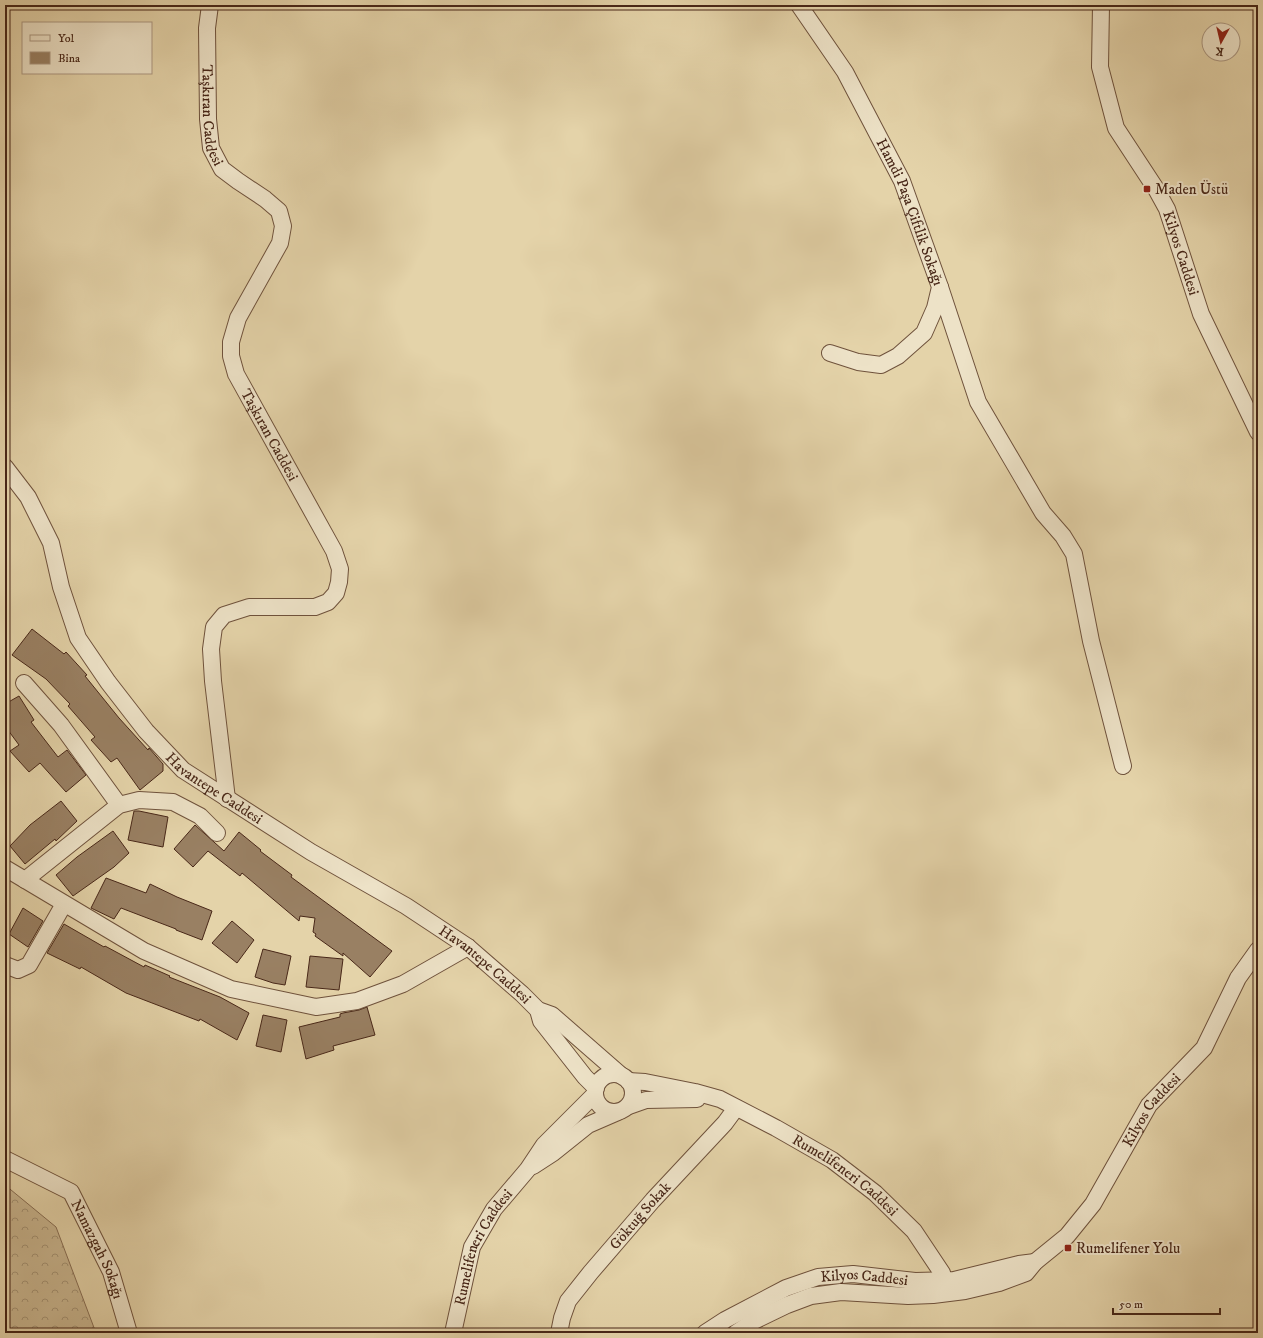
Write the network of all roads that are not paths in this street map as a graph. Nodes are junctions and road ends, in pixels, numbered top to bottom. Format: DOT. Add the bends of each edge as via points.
graph roads {
  1 [pos="210,5"];
  2 [pos="799,5"];
  3 [pos="1101,5"];
  4 [pos="940,287"];
  5 [pos="830,353"];
  6 [pos="1258,432"];
  7 [pos="5,467"];
  8 [pos="24,683"];
  9 [pos="1122,766"];
  10 [pos="227,799"];
  11 [pos="119,805"];
  12 [pos="216,833"];
  13 [pos="5,868"];
  14 [pos="25,880"];
  15 [pos="64,904"];
  16 [pos="468,947"];
  17 [pos="1258,950"];
  18 [pos="5,965"];
  19 [pos="538,1010"];
  20 [pos="626,1079"];
  21 [pos="596,1091"];
  22 [pos="706,1097"];
  23 [pos="736,1108"];
  24 [pos="623,1109"];
  25 [pos="5,1159"];
  26 [pos="528,1169"];
  27 [pos="946,1287"];
  28 [pos="129,1333"];
  29 [pos="453,1333"];
  30 [pos="560,1333"];
  31 [pos="705,1333"];
  32 [pos="736,1333"];
  1 -- 10 [label="street, Taşkıran Caddesi" via="207,28 208,119 211,148 222,169 279,211 283,226 280,243 238,318 231,342 231,356 236,374 334,551 340,569 336,593 328,602 315,607 249,607 224,615 214,627 211,649 213,681"];
  2 -- 4 [label="street, Hamdi Paşa Çiftlik Sokağı" via="845,72 902,181"];
  3 -- 6 [label="street, Kilyos Caddesi" via="1100,67 1116,128 1167,209 1201,314"];
  4 -- 5 [label="street, Hamdi Paşa Çiftlik Sokağı" via="935,308 924,333 898,356 881,365 858,362"];
  4 -- 9 [label="street" via="978,402 1043,513 1063,536 1074,554 1091,641"];
  7 -- 10 [label="street, Havantepe Caddesi" via="28,497 51,543 61,587 78,638 108,682 146,730 183,770"];
  8 -- 11 [label="street" via="60,725"];
  10 -- 16 [label="street, Havantepe Caddesi" via="406,906"];
  11 -- 12 [label="street" via="139,800 173,802 200,816"];
  11 -- 14 [label="street"];
  13 -- 14 [label="street"];
  14 -- 15 [label="street"];
  15 -- 16 [label="street" via="144,951 231,989 316,1007 358,1001 403,984"];
  15 -- 18 [label="street" via="29,965 18,970"];
  16 -- 19 [label="street, Havantepe Caddesi"];
  17 -- 27 [label="street, Kilyos Caddesi" via="1238,978 1204,1048 1149,1105 1093,1204 1067,1236 1035,1262 954,1280"];
  19 -- 20 [label="street, Havantepe Caddesi" via="552,1015"];
  19 -- 21 [label="street, Havantepe Caddesi" via="541,1020"];
  20 -- 21 [label="street" via="617,1074 604,1077"];
  20 -- 22 [label="street, Rumelifeneri Caddesi" via="695,1092"];
  20 -- 24 [label="street" via="631,1084 633,1098"];
  21 -- 24 [label="street" via="597,1101 605,1110 612,1112"];
  21 -- 26 [label="street, Rumelifeneri Caddesi" via="544,1145"];
  22 -- 23 [label="street, Rumelifeneri Caddesi" via="720,1099"];
  22 -- 24 [label="street, Rumelifeneri Caddesi" via="695,1100 646,1100"];
  23 -- 27 [label="street, Rumelifeneri Caddesi" via="832,1160 876,1193 914,1231 942,1273"];
  23 -- 30 [label="street, Göktuğ Sokak" via="653,1200 568,1301"];
  24 -- 26 [label="street, Rumelifeneri Caddesi" via="588,1125"];
  25 -- 28 [label="street, Namazgah Sokağı" via="71,1192 111,1272"];
  26 -- 29 [label="street, Rumelifeneri Caddesi" via="494,1210 472,1247"];
  27 -- 31 [label="street, Kilyos Caddesi" via="853,1274 818,1277 786,1288"];
  27 -- 32 [label="street, Kilyos Caddesi" via="933,1295 841,1292 810,1296 754,1320"];
}
